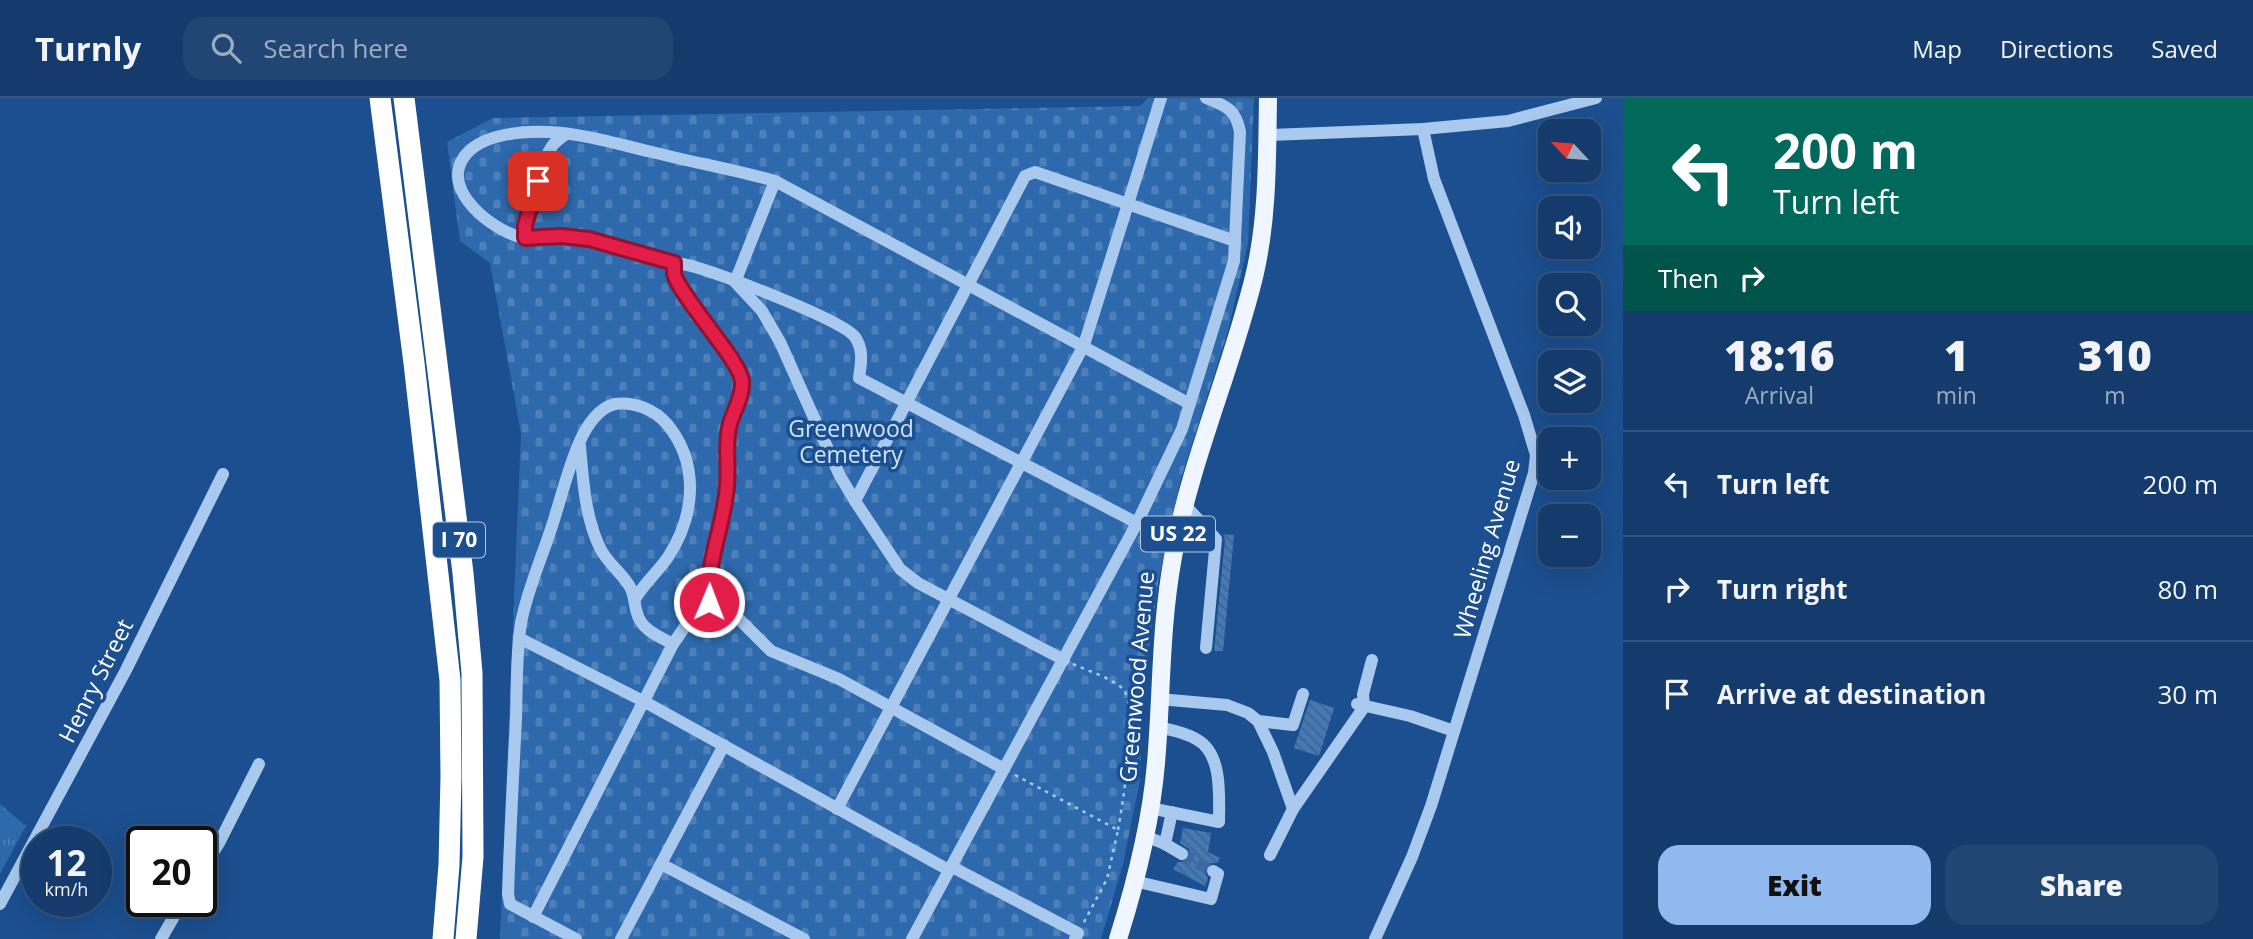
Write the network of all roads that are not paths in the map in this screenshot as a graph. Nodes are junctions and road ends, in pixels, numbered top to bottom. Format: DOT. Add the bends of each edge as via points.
graph roads {
  1 [pos="380,98"];
  2 [pos="404,98"];
  3 [pos="1161,98"];
  4 [pos="1206,98"];
  5 [pos="1268,98"];
  6 [pos="1596,98"];
  7 [pos="1423,129"];
  8 [pos="566,134"];
  9 [pos="1267,135"];
  10 [pos="775,181"];
  11 [pos="1127,205"];
  12 [pos="525,238"];
  13 [pos="1235,241"];
  14 [pos="674,263"];
  15 [pos="735,282"];
  16 [pos="968,285"];
  17 [pos="776,297"];
  18 [pos="762,311"];
  19 [pos="1084,345"];
  20 [pos="908,403"];
  21 [pos="1190,404"];
  22 [pos="580,441"];
  23 [pos="1022,462"];
  24 [pos="223,474"];
  25 [pos="855,501"];
  26 [pos="1185,505"];
  27 [pos="1137,523"];
  28 [pos="635,599"];
  29 [pos="949,601"];
  30 [pos="709,602"];
  31 [pos="519,638"];
  32 [pos="673,644"];
  33 [pos="1206,648"];
  34 [pos="1064,660"];
  35 [pos="1372,660"];
  36 [pos="1303,694"];
  37 [pos="1159,699"];
  38 [pos="645,702"];
  39 [pos="1361,705"];
  40 [pos="892,708"];
  41 [pos="1258,721"];
  42 [pos="1158,727"];
  43 [pos="1454,731"];
  44 [pos="724,745"];
  45 [pos="259,764"];
  46 [pos="1004,769"];
  47 [pos="1150,808"];
  48 [pos="837,809"];
  49 [pos="1293,809"];
  50 [pos="1172,813"];
  51 [pos="1146,835"];
  52 [pos="1165,845"];
  53 [pos="217,846"];
  54 [pos="1182,854"];
  55 [pos="1270,855"];
  56 [pos="660,864"];
  57 [pos="950,869"];
  58 [pos="1213,871"];
  59 [pos="1134,881"];
  60 [pos="0,904"];
  61 [pos="533,916"];
  62 [pos="174,917"];
  63 [pos="1076,936"];
  64 [pos="161,939"];
  65 [pos="443,939"];
  66 [pos="466,939"];
  67 [pos="576,939"];
  68 [pos="621,939"];
  69 [pos="803,939"];
  70 [pos="912,939"];
  71 [pos="1118,939"];
  72 [pos="1375,939"];
  1 -- 65 [label="highway, I 70" via="450,680 450,840"];
  2 -- 66 [label="highway, I 70" via="463,573 471,673 473,857"];
  3 -- 11 [label="street"];
  4 -- 13 [label="street" via="1238,119"];
  5 -- 9 [label="main road, US 22"];
  6 -- 7 [label="street" via="1508,121"];
  7 -- 9 [label="street"];
  7 -- 43 [label="street, Wheeling Avenue" via="1434,179 1536,454"];
  8 -- 10 [label="street"];
  8 -- 12 [label="street" via="545,158"];
  8 -- 12 [label="street" via="527,133 489,140 474,146 459,167 458,188 469,202 504,230"];
  9 -- 26 [label="main road, Greenwood Avenue / US 22" via="1263,233 1254,278"];
  10 -- 15 [label="street"];
  10 -- 16 [label="street"];
  11 -- 13 [label="street"];
  11 -- 16 [label="street" via="1035,172 1026,176"];
  11 -- 19 [label="street"];
  12 -- 14 [label="street" via="589,239"];
  13 -- 21 [label="street" via="1228,283"];
  14 -- 15 [label="street"];
  14 -- 30 [label="street" via="679,284 720,339 742,380 726,447 728,484 708,583"];
  15 -- 17 [label="street"];
  15 -- 18 [label="street"];
  16 -- 19 [label="street"];
  16 -- 20 [label="street"];
  17 -- 18 [label="street"];
  17 -- 20 [label="street" via="845,328 855,337 863,356 859,378"];
  18 -- 25 [label="street"];
  19 -- 21 [label="street"];
  19 -- 23 [label="street"];
  20 -- 23 [label="street"];
  20 -- 25 [label="street"];
  21 -- 27 [label="street"];
  22 -- 28 [label="street" via="586,497 600,548"];
  22 -- 28 [label="street" via="600,412 623,403 635,404 664,421 683,449 690,483 686,520 667,558"];
  22 -- 31 [label="street" via="530,589"];
  23 -- 27 [label="street"];
  23 -- 29 [label="street"];
  24 -- 60 [label="street, Henry Street" via="126,670"];
  25 -- 29 [label="street" via="900,569"];
  26 -- 33 [label="street" via="1216,539"];
  26 -- 37 [label="main road, Greenwood Avenue / US 22" via="1163,622"];
  27 -- 34 [label="street"];
  28 -- 32 [label="street" via="641,623"];
  29 -- 34 [label="street"];
  29 -- 40 [label="street"];
  30 -- 32 [label="street" via="697,610"];
  30 -- 40 [label="street" via="729,609 771,651 839,679"];
  31 -- 38 [label="street"];
  31 -- 61 [label="street" via="508,894 510,904"];
  32 -- 38 [label="street"];
  34 -- 46 [label="street"];
  35 -- 39 [label="street"];
  36 -- 41 [label="street" via="1293,724"];
  37 -- 41 [label="street" via="1227,705"];
  37 -- 42 [label="main road, Greenwood Avenue / US 22"];
  38 -- 44 [label="street"];
  38 -- 61 [label="street"];
  39 -- 43 [label="street"];
  39 -- 49 [label="street"];
  40 -- 46 [label="street"];
  40 -- 48 [label="street"];
  41 -- 49 [label="street"];
  42 -- 47 [label="main road, Greenwood Avenue / US 22"];
  42 -- 50 [label="street" via="1184,733 1207,747 1219,786 1219,822"];
  43 -- 72 [label="street, Wheeling Avenue" via="1412,857"];
  44 -- 48 [label="street"];
  44 -- 56 [label="street"];
  45 -- 53 [label="street"];
  46 -- 57 [label="street"];
  47 -- 50 [label="street"];
  47 -- 51 [label="main road, Greenwood Avenue / US 22"];
  48 -- 57 [label="street"];
  49 -- 55 [label="street"];
  50 -- 52 [label="street"];
  51 -- 52 [label="street"];
  51 -- 59 [label="main road, Greenwood Avenue / US 22"];
  52 -- 54 [label="street"];
  56 -- 68 [label="street"];
  56 -- 69 [label="street"];
  57 -- 63 [label="street"];
  57 -- 70 [label="street"];
  58 -- 59 [label="street" via="1218,874 1211,899"];
  59 -- 71 [label="main road, Greenwood Avenue / US 22"];
  61 -- 67 [label="street"];
  62 -- 64 [label="street"];
}
